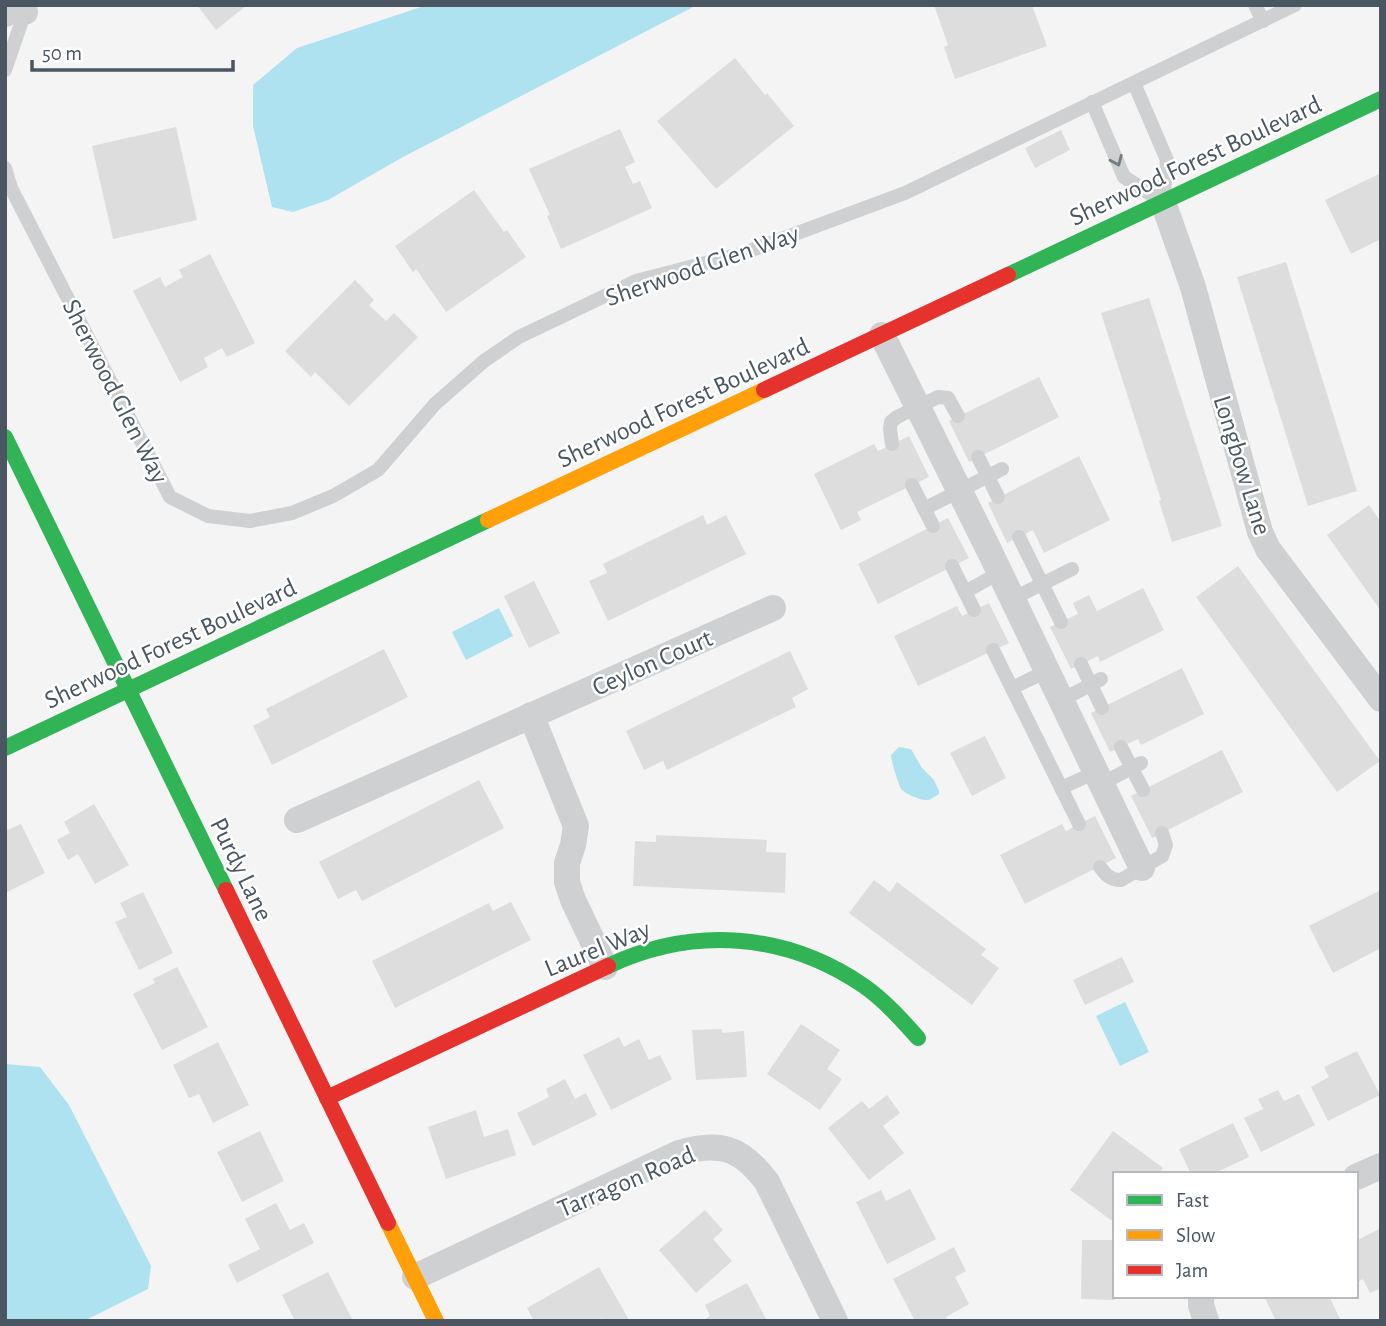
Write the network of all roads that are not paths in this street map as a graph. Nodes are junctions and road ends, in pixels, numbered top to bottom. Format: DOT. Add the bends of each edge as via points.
graph roads {
  1 [pos="1255,5"];
  2 [pos="1295,5"];
  3 [pos="16,9"];
  4 [pos="1262,21"];
  5 [pos="5,70"];
  6 [pos="1134,83"];
  7 [pos="1381,99"];
  8 [pos="1092,102"];
  9 [pos="5,168"];
  10 [pos="1163,202"];
  11 [pos="882,335"];
  12 [pos="918,407"];
  13 [pos="958,416"];
  14 [pos="5,437"];
  15 [pos="892,444"];
  16 [pos="978,457"];
  17 [pos="1002,469"];
  18 [pos="987,477"];
  19 [pos="912,485"];
  20 [pos="960,491"];
  21 [pos="998,497"];
  22 [pos="924,509"];
  23 [pos="933,526"];
  24 [pos="1019,537"];
  25 [pos="952,566"];
  26 [pos="1072,569"];
  27 [pos="999,573"];
  28 [pos="1042,585"];
  29 [pos="965,592"];
  30 [pos="1012,599"];
  31 [pos="773,608"];
  32 [pos="974,610"];
  33 [pos="1061,622"];
  34 [pos="993,650"];
  35 [pos="1081,664"];
  36 [pos="1047,671"];
  37 [pos="1096,682"];
  38 [pos="1012,688"];
  39 [pos="127,690"];
  40 [pos="1381,699"];
  41 [pos="1062,700"];
  42 [pos="1102,708"];
  43 [pos="531,715"];
  44 [pos="1121,747"];
  45 [pos="5,748"];
  46 [pos="1136,765"];
  47 [pos="1098,778"];
  48 [pos="1061,788"];
  49 [pos="1143,790"];
  50 [pos="297,820"];
  51 [pos="1079,824"];
  52 [pos="1162,833"];
  53 [pos="1100,867"];
  54 [pos="1142,868"];
  55 [pos="605,967"];
  56 [pos="918,1038"];
  57 [pos="327,1098"];
  58 [pos="1381,1166"];
  59 [pos="1358,1176"];
  60 [pos="415,1277"];
  61 [pos="1201,1298"];
  62 [pos="436,1321"];
  63 [pos="835,1321"];
  64 [pos="1206,1321"];
  1 -- 4 [label="lane"];
  2 -- 4 [label="lane, Sherwood Glen Way"];
  3 -- 5 [label="lane"];
  4 -- 6 [label="lane, Sherwood Glen Way"];
  6 -- 8 [label="lane, Sherwood Glen Way"];
  6 -- 10 [label="lane" via="1167,160"];
  7 -- 10 [label="street, Sherwood Forest Boulevard"];
  8 -- 9 [label="lane, Sherwood Glen Way" via="905,193 744,253 636,281 519,337 435,404 377,470 292,513 250,521 208,516 170,496 11,188"];
  8 -- 10 [label="lane, one-way" via="1124,177"];
  10 -- 11 [label="street, Sherwood Forest Boulevard"];
  10 -- 40 [label="street, Longbow Lane" via="1193,287 1260,532"];
  11 -- 12 [label="street"];
  11 -- 39 [label="street, Sherwood Forest Boulevard"];
  12 -- 13 [label="lane" via="938,397 948,398"];
  12 -- 15 [label="lane" via="891,422"];
  12 -- 20 [label="street"];
  14 -- 39 [label="street, Purdy Lane"];
  16 -- 18 [label="lane"];
  17 -- 18 [label="lane"];
  18 -- 20 [label="lane"];
  18 -- 21 [label="lane"];
  19 -- 22 [label="lane"];
  20 -- 22 [label="lane"];
  20 -- 27 [label="street"];
  22 -- 23 [label="lane"];
  24 -- 28 [label="lane"];
  25 -- 29 [label="lane"];
  26 -- 28 [label="lane"];
  27 -- 29 [label="lane"];
  27 -- 30 [label="street"];
  28 -- 30 [label="lane"];
  28 -- 33 [label="lane"];
  29 -- 32 [label="lane"];
  30 -- 36 [label="street"];
  31 -- 43 [label="street, Ceylon Court"];
  34 -- 38 [label="lane"];
  35 -- 37 [label="lane"];
  36 -- 38 [label="lane"];
  36 -- 41 [label="street"];
  37 -- 41 [label="lane"];
  37 -- 42 [label="lane"];
  38 -- 48 [label="lane"];
  39 -- 45 [label="street, Sherwood Forest Boulevard"];
  39 -- 57 [label="street, Purdy Lane"];
  41 -- 47 [label="street"];
  43 -- 50 [label="street, Ceylon Court"];
  43 -- 55 [label="street" via="576,826 567,882"];
  44 -- 46 [label="lane"];
  46 -- 47 [label="lane"];
  46 -- 49 [label="lane"];
  47 -- 48 [label="lane"];
  47 -- 54 [label="street"];
  48 -- 51 [label="lane"];
  52 -- 54 [label="lane" via="1163,856"];
  53 -- 54 [label="lane" via="1114,880"];
  55 -- 56 [label="street, Laurel Way" via="678,943 718,939 776,946 814,958 865,986"];
  55 -- 57 [label="street, Laurel Way"];
  57 -- 60 [label="street, Purdy Lane"];
  58 -- 59 [label="street"];
  60 -- 62 [label="street, Purdy Lane"];
  60 -- 63 [label="street, Tarragon Road" via="679,1153 719,1147 738,1153 767,1181"];
  61 -- 64 [label="street"];
}
